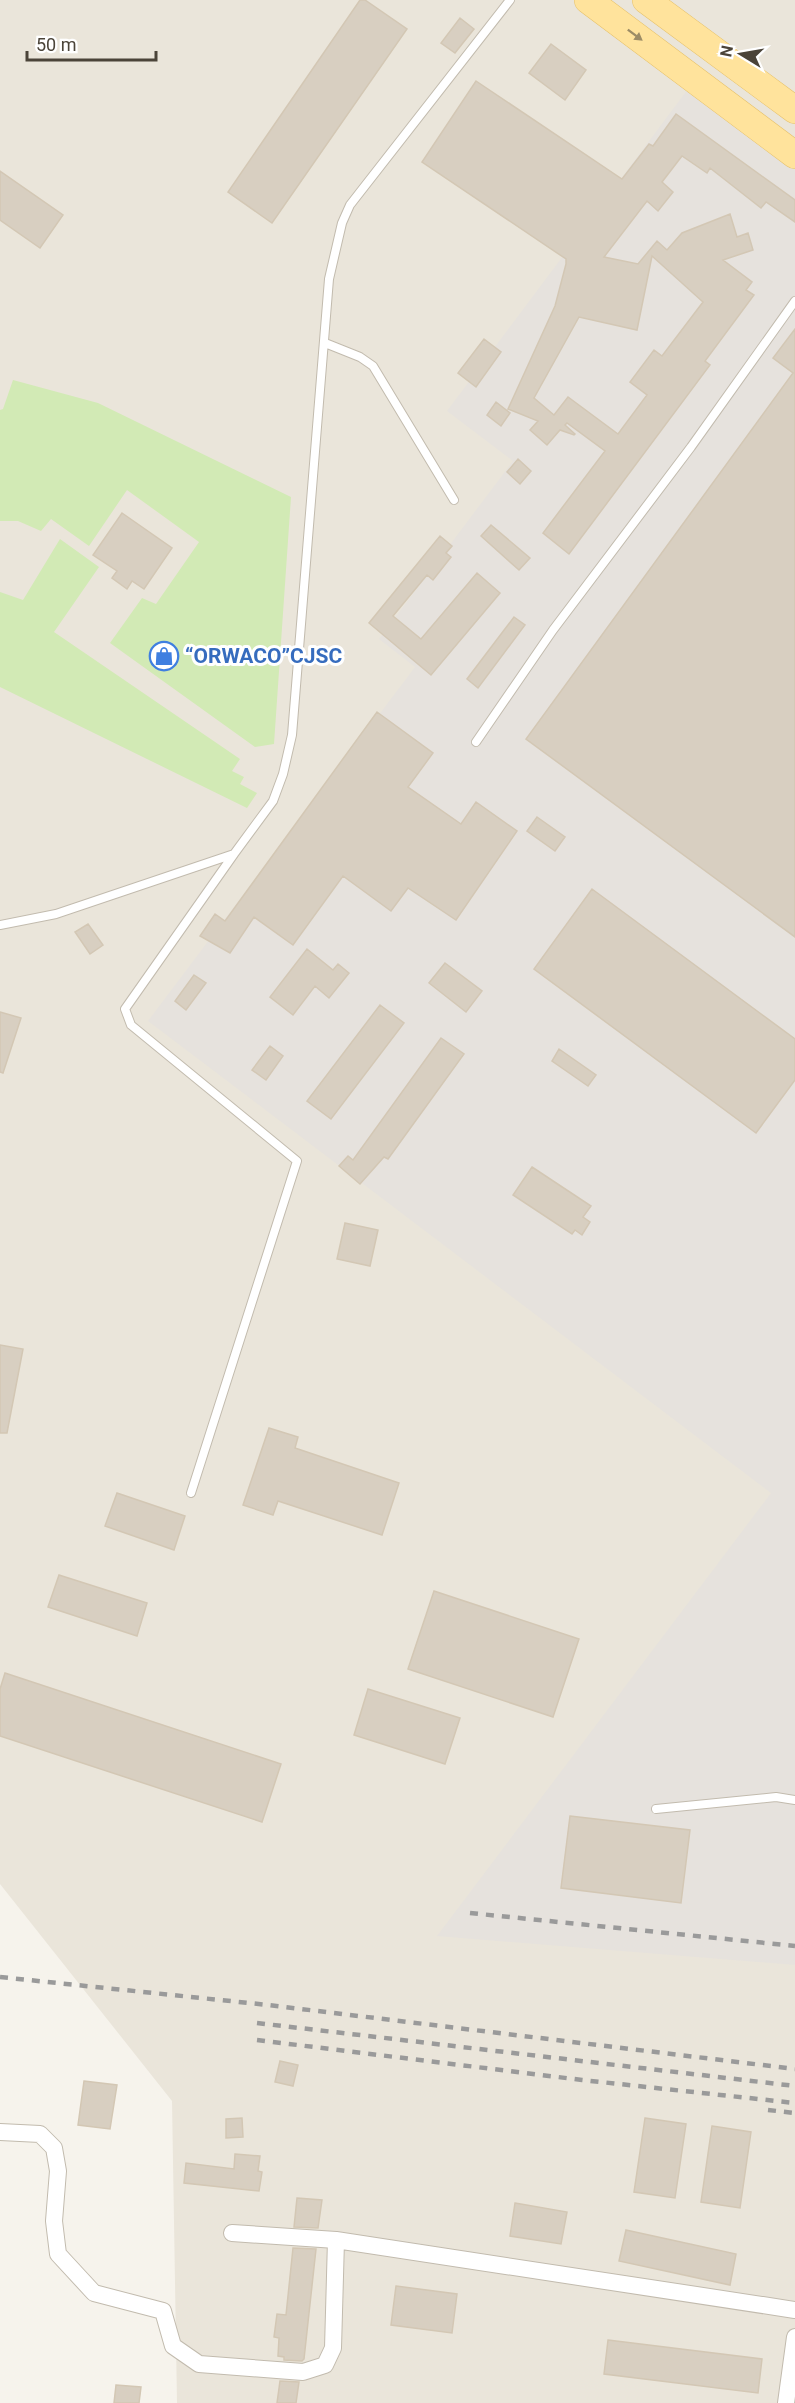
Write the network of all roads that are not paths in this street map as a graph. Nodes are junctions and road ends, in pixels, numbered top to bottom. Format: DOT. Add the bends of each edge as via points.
graph roads {
  1 [pos="510,0"];
  2 [pos="588,0"];
  3 [pos="646,0"];
  4 [pos="795,110"];
  5 [pos="795,155"];
  6 [pos="795,301"];
  7 [pos="325,343"];
  8 [pos="454,500"];
  9 [pos="476,742"];
  10 [pos="234,854"];
  11 [pos="0,925"];
  12 [pos="191,1493"];
  13 [pos="795,1800"];
  14 [pos="656,1809"];
  15 [pos="0,2132"];
  16 [pos="232,2233"];
  17 [pos="336,2240"];
  18 [pos="795,2310"];
  19 [pos="795,2337"];
  20 [pos="786,2403"];
  1 -- 7 [label="lane" via="350,205 329,279"];
  2 -- 5 [label="main road, one-way"];
  3 -- 4 [label="main road"];
  6 -- 9 [label="lane" via="691,447 552,630"];
  7 -- 8 [label="lane" via="373,366"];
  7 -- 10 [label="lane" via="292,735 273,801"];
  10 -- 11 [label="lane" via="56,914"];
  10 -- 12 [label="lane" via="125,1009 131,1025 297,1161"];
  13 -- 14 [label="lane" via="776,1797"];
  15 -- 17 [label="street" via="40,2134 54,2148 58,2171 54,2221 58,2254 94,2293 163,2311 173,2346 199,2364 303,2372 325,2365 333,2348"];
  16 -- 17 [label="street"];
  17 -- 18 [label="street"];
  19 -- 20 [label="street"];
}
